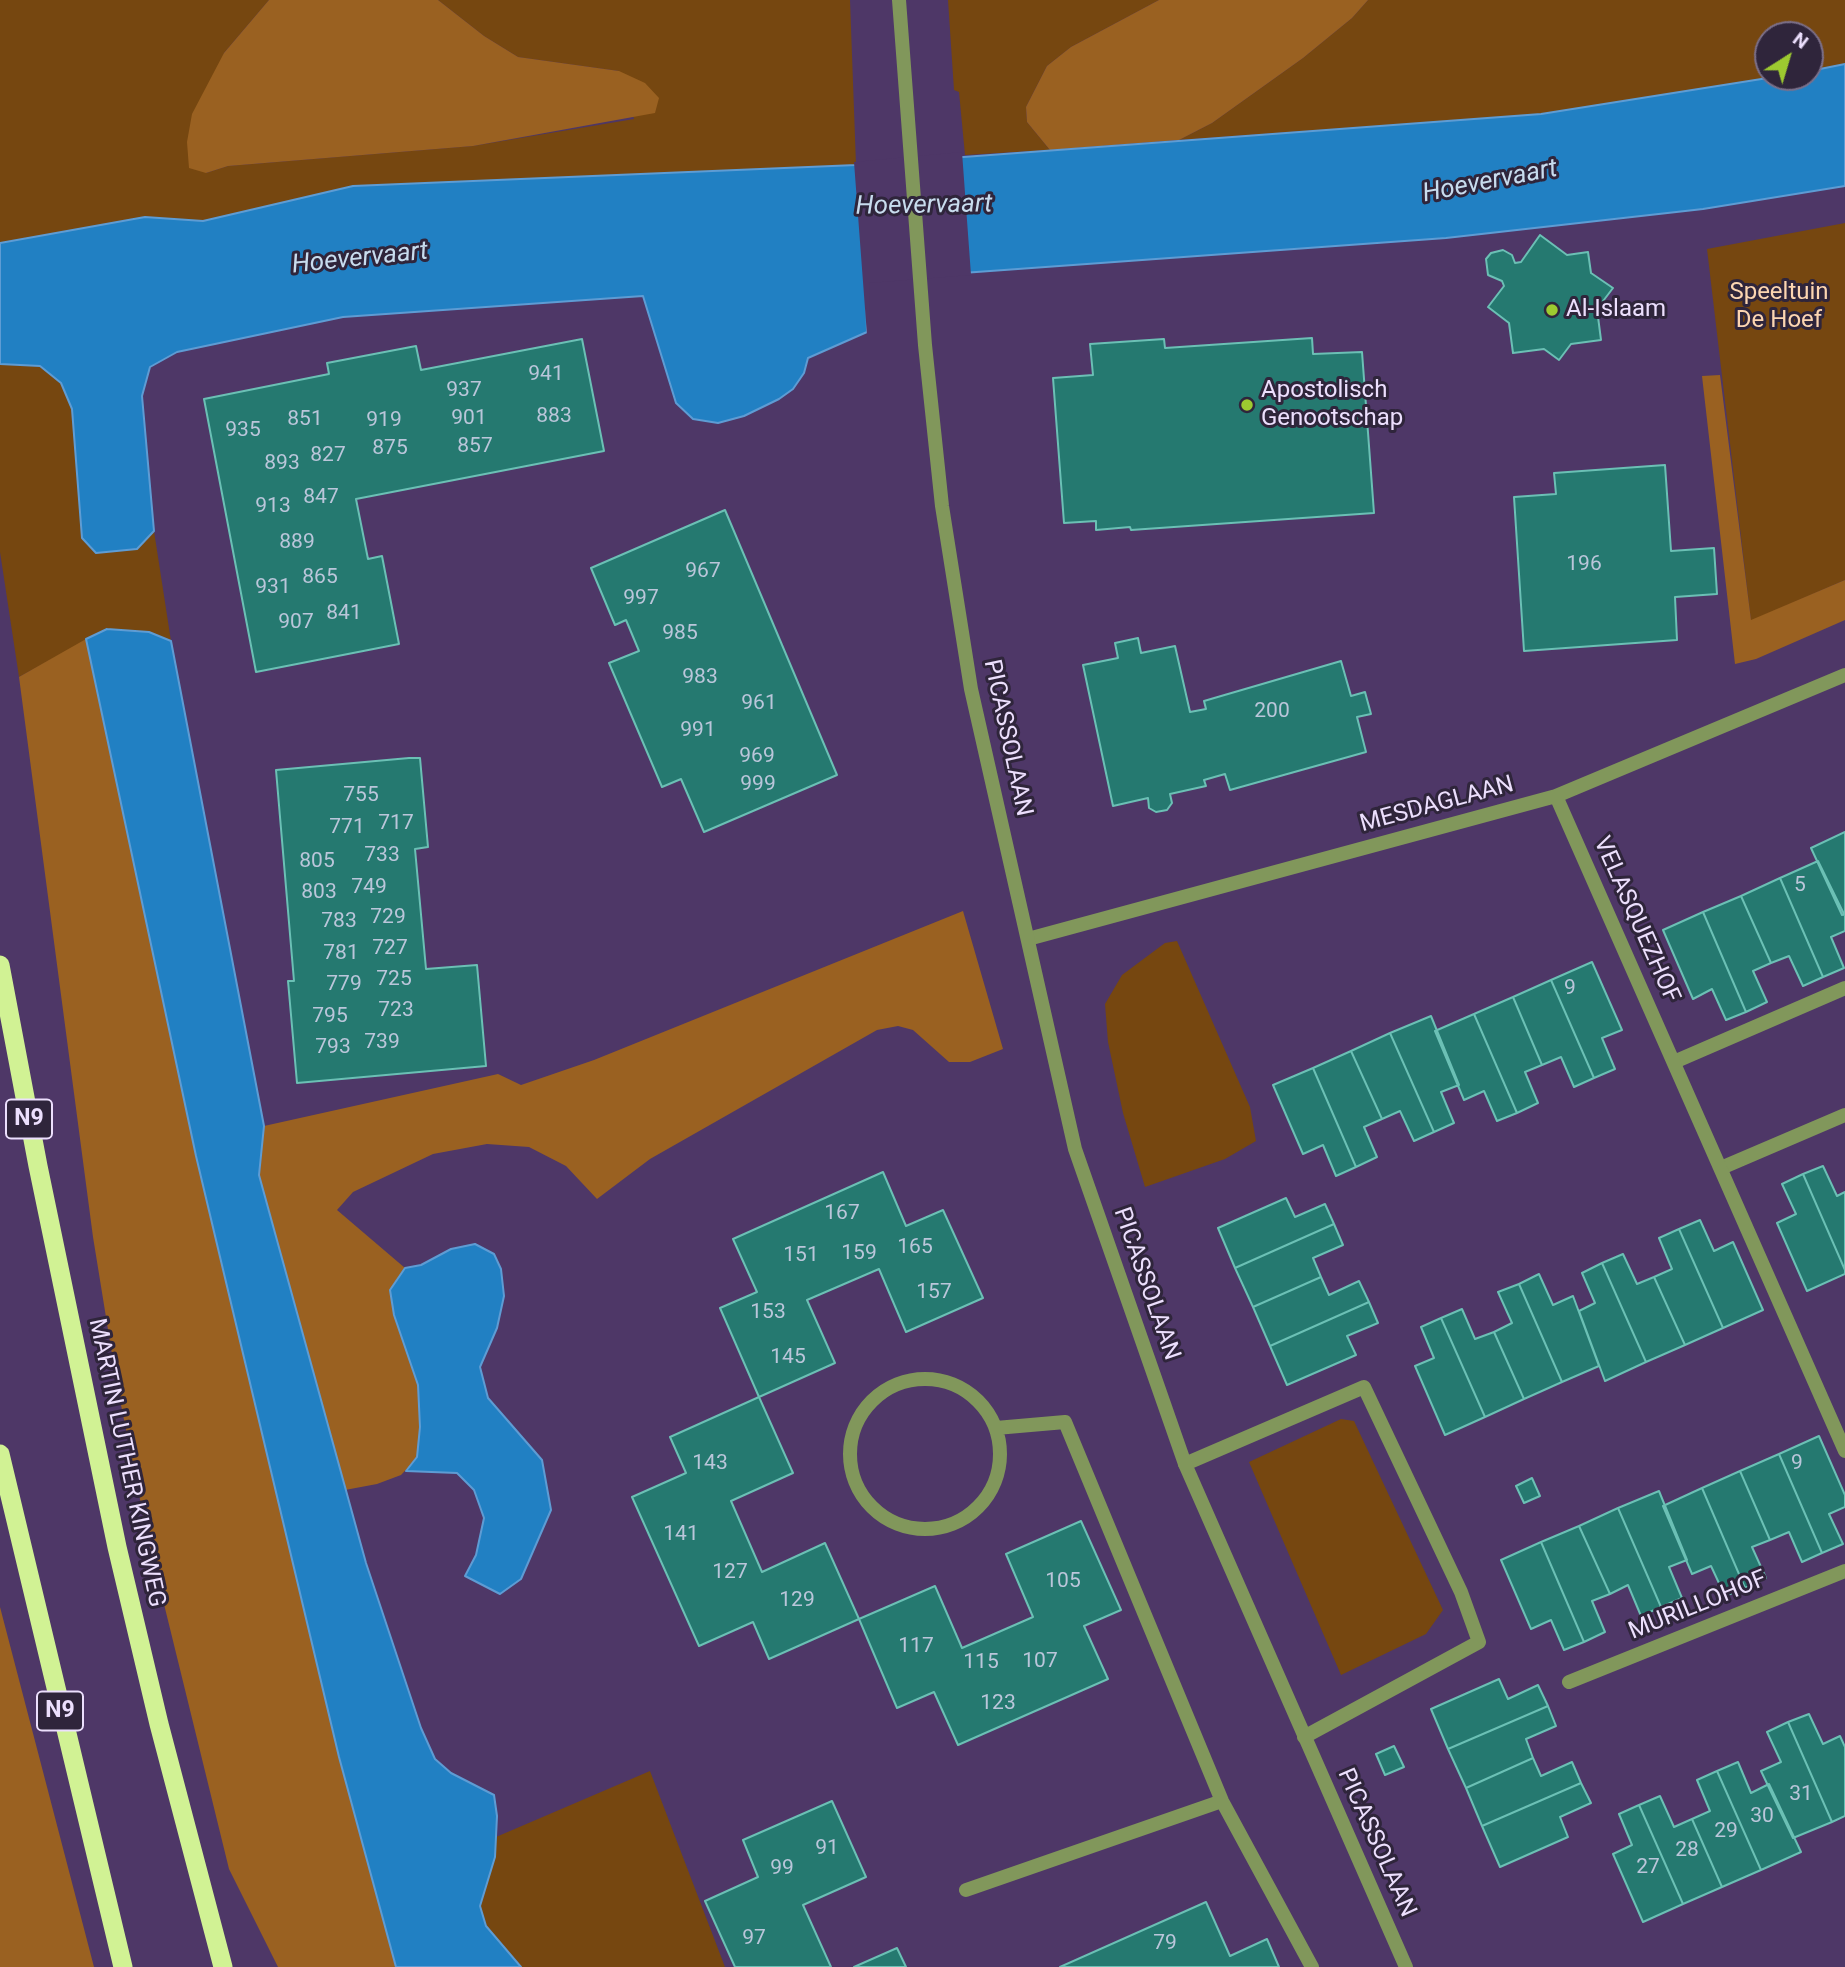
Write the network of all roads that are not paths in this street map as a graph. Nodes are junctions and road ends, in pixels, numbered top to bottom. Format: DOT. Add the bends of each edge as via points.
graph roads {
  1 [pos="899,0"];
  2 [pos="1845,675"];
  3 [pos="1556,796"];
  4 [pos="1028,939"];
  5 [pos="0,965"];
  6 [pos="1845,988"];
  7 [pos="1674,1062"];
  8 [pos="1845,1115"];
  9 [pos="1721,1168"];
  10 [pos="996,1427"];
  11 [pos="1845,1451"];
  12 [pos="0,1454"];
  13 [pos="1185,1464"];
  14 [pos="1845,1571"];
  15 [pos="1569,1682"];
  16 [pos="1304,1737"];
  17 [pos="1222,1801"];
  18 [pos="966,1890"];
  19 [pos="123,1967"];
  20 [pos="223,1967"];
  21 [pos="1312,1967"];
  22 [pos="1406,1967"];
  1 -- 4 [label="street, PICASSOLAAN" via="942,506 971,689"];
  2 -- 3 [label="street, MESDAGLAAN"];
  3 -- 4 [label="street, MESDAGLAAN"];
  3 -- 7 [label="street, VELASQUEZHOF"];
  4 -- 13 [label="street, PICASSOLAAN" via="1075,1149"];
  5 -- 20 [label="highway, MARTIN LUTHER KINGWEG / N9" via="117,1547"];
  6 -- 7 [label="street"];
  7 -- 9 [label="street, VELASQUEZHOF"];
  8 -- 9 [label="street"];
  9 -- 11 [label="street, VELASQUEZHOF"];
  10 -- 10 [label="street" via="1001,1452 997,1477 986,1500 968,1517 945,1528 921,1530 896,1524 875,1511 859,1492 851,1468 850,1443 858,1420 873,1400 893,1386 917,1379 942,1380 965,1390 984,1406"];
  10 -- 17 [label="street" via="1065,1422"];
  12 -- 19 [label="highway, N9"];
  13 -- 16 [label="street, PICASSOLAAN"];
  13 -- 16 [label="street" via="1364,1387 1461,1592 1479,1642"];
  14 -- 15 [label="street, MURILLOHOF"];
  16 -- 22 [label="street, PICASSOLAAN"];
  17 -- 18 [label="street"];
  17 -- 21 [label="street"];
}
